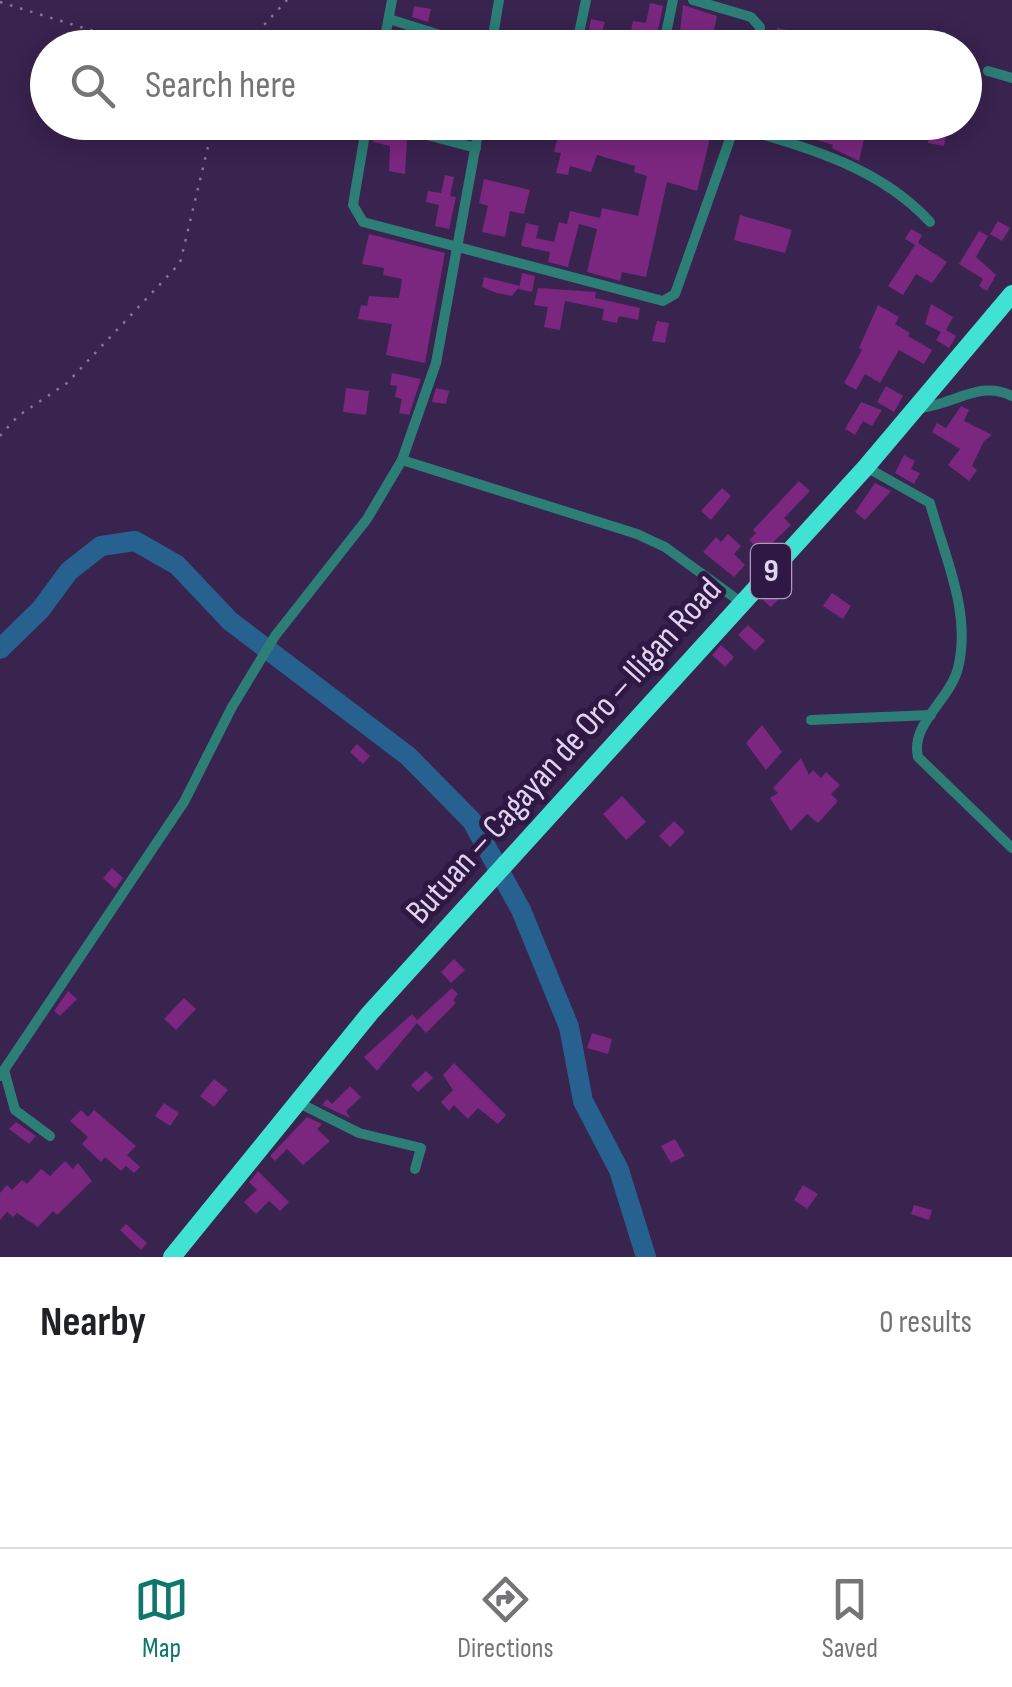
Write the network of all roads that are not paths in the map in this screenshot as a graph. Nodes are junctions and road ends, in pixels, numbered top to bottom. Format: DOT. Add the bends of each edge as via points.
graph roads {
  1 [pos="392,0"];
  2 [pos="498,0"];
  3 [pos="586,0"];
  4 [pos="674,0"];
  5 [pos="693,0"];
  6 [pos="731,5"];
  7 [pos="389,19"];
  8 [pos="387,30"];
  9 [pos="424,30"];
  10 [pos="493,30"];
  11 [pos="580,30"];
  12 [pos="667,30"];
  13 [pos="760,30"];
  14 [pos="988,71"];
  15 [pos="1012,78"];
  16 [pos="364,140"];
  17 [pos="446,140"];
  18 [pos="477,140"];
  19 [pos="729,140"];
  20 [pos="779,140"];
  21 [pos="476,148"];
  22 [pos="930,222"];
  23 [pos="458,246"];
  24 [pos="1012,294"];
  25 [pos="1012,396"];
  26 [pos="918,408"];
  27 [pos="402,460"];
  28 [pos="866,467"];
  29 [pos="742,603"];
  30 [pos="931,716"];
  31 [pos="811,720"];
  32 [pos="1012,848"];
  33 [pos="2,1073"];
  34 [pos="297,1102"];
  35 [pos="50,1136"];
  36 [pos="414,1169"];
  37 [pos="172,1257"];
  1 -- 7 [label="street"];
  2 -- 10 [label="street"];
  3 -- 11 [label="street"];
  4 -- 12 [label="street"];
  5 -- 6 [label="street"];
  6 -- 13 [label="street"];
  7 -- 8 [label="street"];
  7 -- 9 [label="street"];
  14 -- 15 [label="street"];
  16 -- 23 [label="street" via="356,217"];
  17 -- 21 [label="street"];
  18 -- 21 [label="street"];
  19 -- 23 [label="street" via="669,299"];
  20 -- 22 [label="street" via="868,172"];
  21 -- 23 [label="street"];
  23 -- 27 [label="street" via="436,363"];
  24 -- 26 [label="highway, Butuan – Cagayan de Oro – Iligan Road / 9"];
  25 -- 26 [label="street" via="983,388"];
  26 -- 28 [label="highway, Butuan – Cagayan de Oro – Iligan Road / 9"];
  27 -- 29 [label="street" via="637,534"];
  27 -- 33 [label="street" via="366,519 275,636 184,802"];
  28 -- 29 [label="highway, Butuan – Cagayan de Oro – Iligan Road / 9"];
  28 -- 30 [label="street" via="930,503 956,584 958,669"];
  29 -- 34 [label="highway, Butuan – Cagayan de Oro – Iligan Road / 9"];
  30 -- 31 [label="street"];
  30 -- 32 [label="street" via="916,741 924,766"];
  33 -- 35 [label="street" via="15,1110"];
  34 -- 36 [label="street" via="359,1133 421,1148"];
  34 -- 37 [label="highway, Butuan – Cagayan de Oro – Iligan Road / 9"];
}
